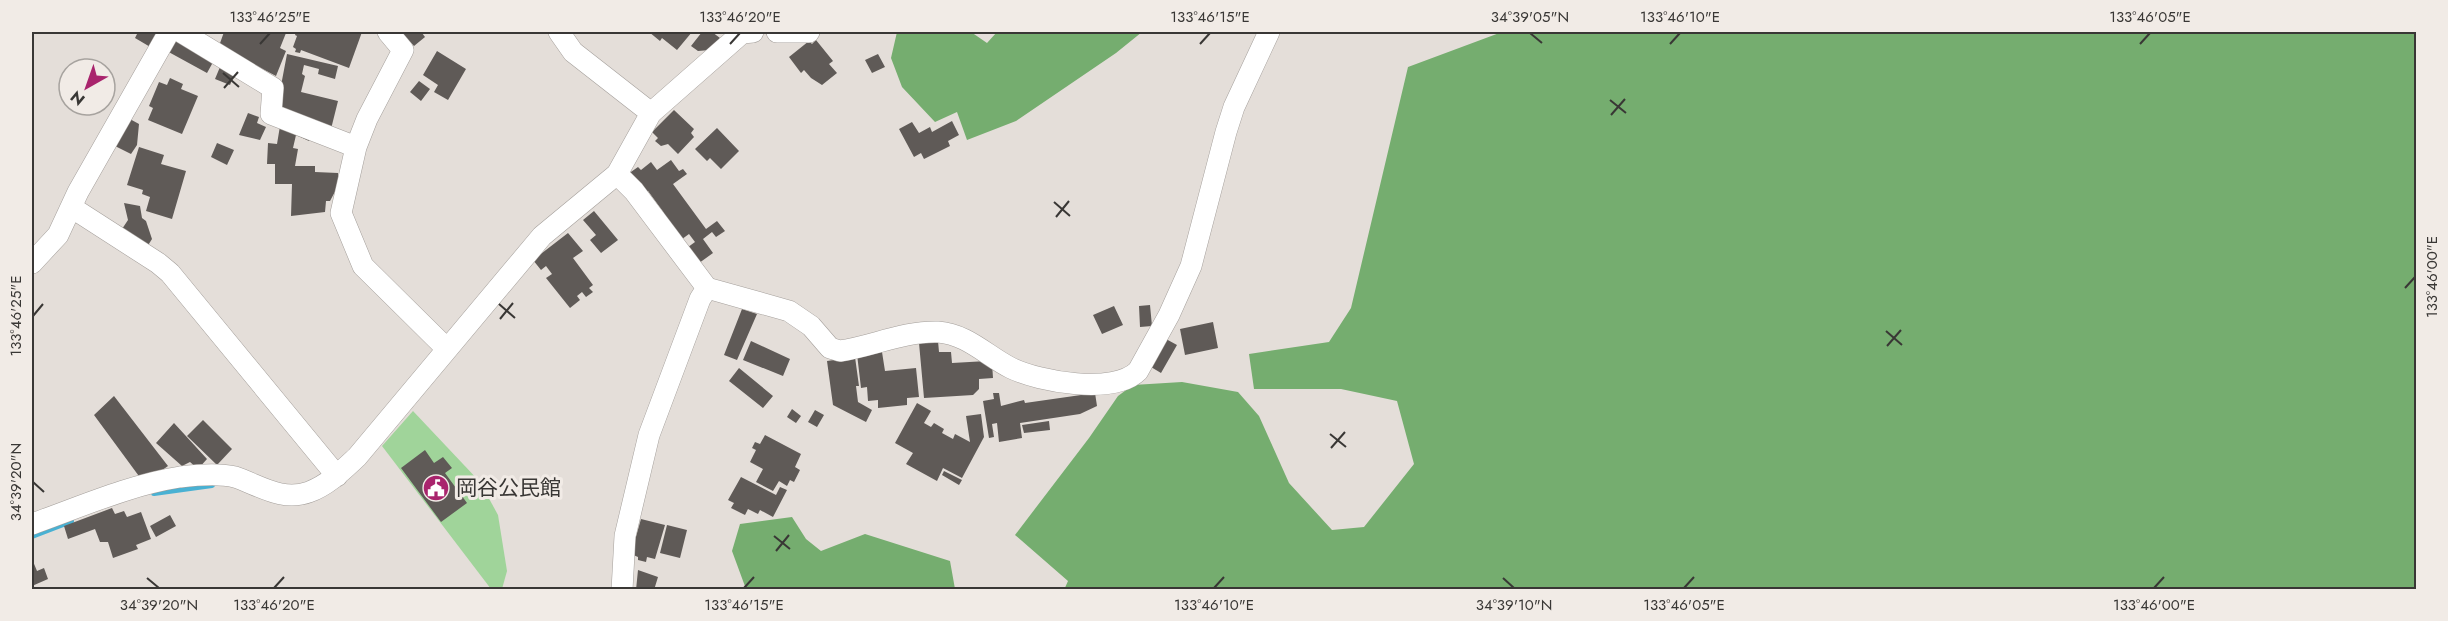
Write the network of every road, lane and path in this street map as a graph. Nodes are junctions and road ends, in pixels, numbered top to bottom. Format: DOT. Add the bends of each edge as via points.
graph roads {
  1 [pos="169,32"];
  2 [pos="182,32"];
  3 [pos="388,32"];
  4 [pos="559,32"];
  5 [pos="753,32"];
  6 [pos="777,32"];
  7 [pos="809,32"];
  8 [pos="1269,32"];
  9 [pos="213,40"];
  10 [pos="655,110"];
  11 [pos="356,147"];
  12 [pos="617,174"];
  13 [pos="71,207"];
  14 [pos="32,263"];
  15 [pos="707,288"];
  16 [pos="447,349"];
  17 [pos="337,476"];
  18 [pos="32,524"];
  19 [pos="622,590"];
  1 -- 13 [label="street"];
  2 -- 9 [label="street"];
  3 -- 11 [label="street" via="403,50"];
  4 -- 10 [label="street" via="573,52"];
  5 -- 10 [label="street" via="742,33"];
  6 -- 7 [label="street"];
  8 -- 15 [label="street" via="1234,107 1191,266 1169,315 1131,378 1087,384 1028,375 960,337 940,332 911,334 840,351 830,348 811,326 789,311"];
  9 -- 11 [label="street" via="273,88 271,114"];
  10 -- 12 [label="street"];
  11 -- 16 [label="street" via="341,213 363,266"];
  12 -- 15 [label="street"];
  12 -- 16 [label="street" via="542,236"];
  13 -- 14 [label="street" via="58,235"];
  13 -- 17 [label="street" via="170,273"];
  15 -- 19 [label="street" via="650,435 627,528"];
  16 -- 17 [label="street"];
  17 -- 18 [label="street" via="297,495 259,489 228,476 180,477 130,489"];
}
